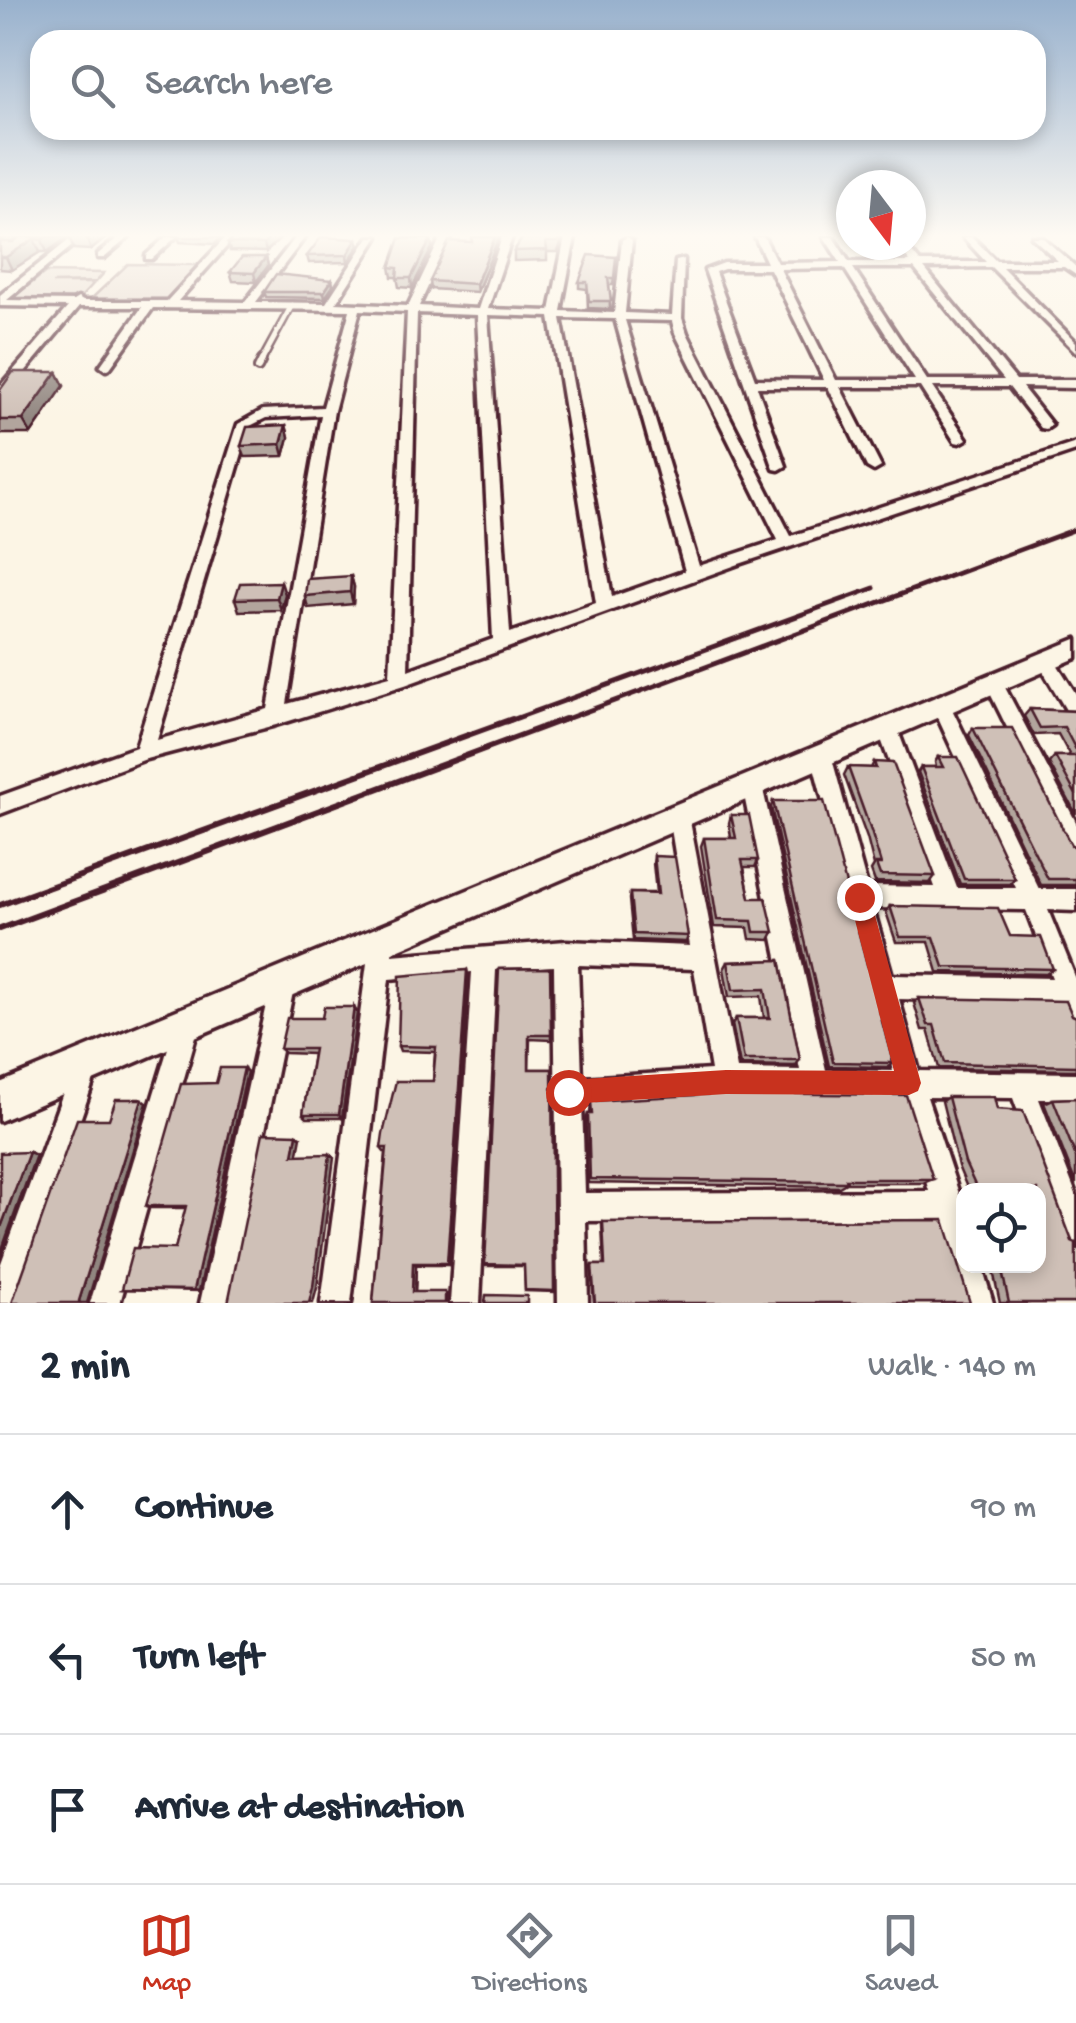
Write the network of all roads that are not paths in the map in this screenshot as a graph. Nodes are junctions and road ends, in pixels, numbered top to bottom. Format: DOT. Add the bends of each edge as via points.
graph roads {
  1 [pos="175,298"];
  2 [pos="253,298"];
  3 [pos="333,298"];
  4 [pos="417,298"];
  5 [pos="487,298"];
  6 [pos="558,298"];
  7 [pos="621,298"];
  8 [pos="677,298"];
  9 [pos="717,298"];
  10 [pos="791,298"];
  11 [pos="868,298"];
  12 [pos="943,298"];
  13 [pos="1026,298"];
  14 [pos="78,301"];
  15 [pos="0,302"];
  16 [pos="150,302"];
  17 [pos="170,303"];
  18 [pos="248,304"];
  19 [pos="292,305"];
  20 [pos="328,306"];
  21 [pos="356,307"];
  22 [pos="412,309"];
  23 [pos="482,312"];
  24 [pos="555,314"];
  25 [pos="619,316"];
  26 [pos="676,318"];
  27 [pos="1076,349"];
  28 [pos="106,366"];
  29 [pos="258,368"];
  30 [pos="834,382"];
  31 [pos="923,382"];
  32 [pos="750,383"];
  33 [pos="1012,383"];
  34 [pos="1076,384"];
  35 [pos="0,394"];
  36 [pos="328,411"];
  37 [pos="1046,425"];
  38 [pos="960,439"];
  39 [pos="1076,447"];
  40 [pos="780,466"];
  41 [pos="874,467"];
  42 [pos="787,543"];
  43 [pos="694,575"];
  44 [pos="605,605"];
  45 [pos="502,642"];
  46 [pos="1076,648"];
  47 [pos="1046,661"];
  48 [pos="399,680"];
  49 [pos="994,682"];
  50 [pos="941,705"];
  51 [pos="1076,710"];
  52 [pos="276,718"];
  53 [pos="887,728"];
  54 [pos="144,752"];
  55 [pos="821,756"];
  56 [pos="752,785"];
  57 [pos="0,805"];
  58 [pos="678,816"];
  59 [pos="1076,843"];
  60 [pos="859,897"];
  61 [pos="950,898"];
  62 [pos="1033,900"];
  63 [pos="1076,900"];
  64 [pos="381,954"];
  65 [pos="566,954"];
  66 [pos="485,958"];
  67 [pos="705,958"];
  68 [pos="283,982"];
  69 [pos="883,987"];
  70 [pos="1072,1000"];
  71 [pos="188,1022"];
  72 [pos="86,1066"];
  73 [pos="726,1082"];
  74 [pos="816,1082"];
  75 [pos="909,1083"];
  76 [pos="1020,1085"];
  77 [pos="1076,1086"];
  78 [pos="568,1092"];
  79 [pos="0,1102"];
  80 [pos="948,1206"];
  81 [pos="571,1207"];
  82 [pos="956,1230"];
  83 [pos="1076,1232"];
  84 [pos="969,1273"];
  85 [pos="2,1303"];
  86 [pos="105,1303"];
  87 [pos="214,1303"];
  88 [pos="336,1303"];
  89 [pos="465,1303"];
  90 [pos="573,1303"];
  91 [pos="978,1303"];
  1 -- 17 [label="street"];
  2 -- 18 [label="street"];
  3 -- 20 [label="street"];
  4 -- 22 [label="street"];
  5 -- 23 [label="street"];
  6 -- 24 [label="street"];
  7 -- 25 [label="street"];
  8 -- 26 [label="street"];
  9 -- 32 [label="street"];
  10 -- 30 [label="street"];
  11 -- 31 [label="street"];
  12 -- 33 [label="street"];
  13 -- 27 [label="street"];
  14 -- 15 [label="street"];
  14 -- 16 [label="street"];
  14 -- 35 [label="street"];
  16 -- 17 [label="street"];
  16 -- 28 [label="street"];
  17 -- 18 [label="street"];
  18 -- 19 [label="street"];
  19 -- 20 [label="street"];
  19 -- 29 [label="lane"];
  20 -- 21 [label="street"];
  21 -- 22 [label="street"];
  21 -- 36 [label="street"];
  22 -- 23 [label="street"];
  22 -- 48 [label="street"];
  23 -- 24 [label="street"];
  23 -- 45 [label="street"];
  24 -- 25 [label="street"];
  24 -- 44 [label="street"];
  25 -- 26 [label="street"];
  25 -- 43 [label="street"];
  26 -- 42 [label="street"];
  30 -- 31 [label="street"];
  30 -- 32 [label="street"];
  30 -- 41 [label="street"];
  31 -- 33 [label="street"];
  31 -- 38 [label="street"];
  32 -- 40 [label="street"];
  33 -- 34 [label="street"];
  33 -- 37 [label="street"];
  36 -- 52 [label="street"];
  36 -- 54 [label="street" via="263,414 244,424"];
  39 -- 42 [label="street"];
  42 -- 43 [label="street"];
  43 -- 44 [label="street"];
  44 -- 45 [label="street"];
  45 -- 48 [label="street"];
  46 -- 47 [label="street"];
  47 -- 49 [label="street"];
  47 -- 51 [label="street"];
  48 -- 52 [label="street"];
  49 -- 50 [label="street"];
  49 -- 59 [label="street"];
  50 -- 53 [label="street"];
  50 -- 62 [label="street"];
  52 -- 54 [label="street"];
  53 -- 55 [label="street"];
  53 -- 61 [label="street"];
  54 -- 57 [label="street"];
  55 -- 56 [label="street"];
  55 -- 60 [label="street"];
  56 -- 58 [label="street"];
  56 -- 74 [label="street"];
  58 -- 64 [label="street"];
  58 -- 67 [label="street"];
  60 -- 61 [label="street"];
  60 -- 69 [label="street"];
  61 -- 62 [label="street"];
  62 -- 63 [label="street"];
  62 -- 70 [label="street"];
  64 -- 66 [label="street"];
  64 -- 68 [label="street"];
  64 -- 88 [label="street"];
  65 -- 66 [label="street"];
  65 -- 67 [label="street"];
  65 -- 78 [label="street"];
  66 -- 89 [label="street"];
  67 -- 73 [label="street"];
  68 -- 71 [label="street"];
  68 -- 87 [label="street"];
  69 -- 70 [label="street"];
  69 -- 75 [label="street"];
  71 -- 72 [label="street"];
  71 -- 86 [label="street"];
  72 -- 79 [label="street"];
  72 -- 85 [label="street"];
  73 -- 74 [label="street"];
  73 -- 78 [label="street"];
  74 -- 75 [label="street"];
  75 -- 76 [label="street"];
  75 -- 80 [label="street"];
  76 -- 77 [label="street"];
  76 -- 83 [label="street"];
  78 -- 81 [label="street"];
  80 -- 81 [label="street"];
  80 -- 82 [label="street"];
  81 -- 90 [label="street"];
  84 -- 91 [label="street"];
}
